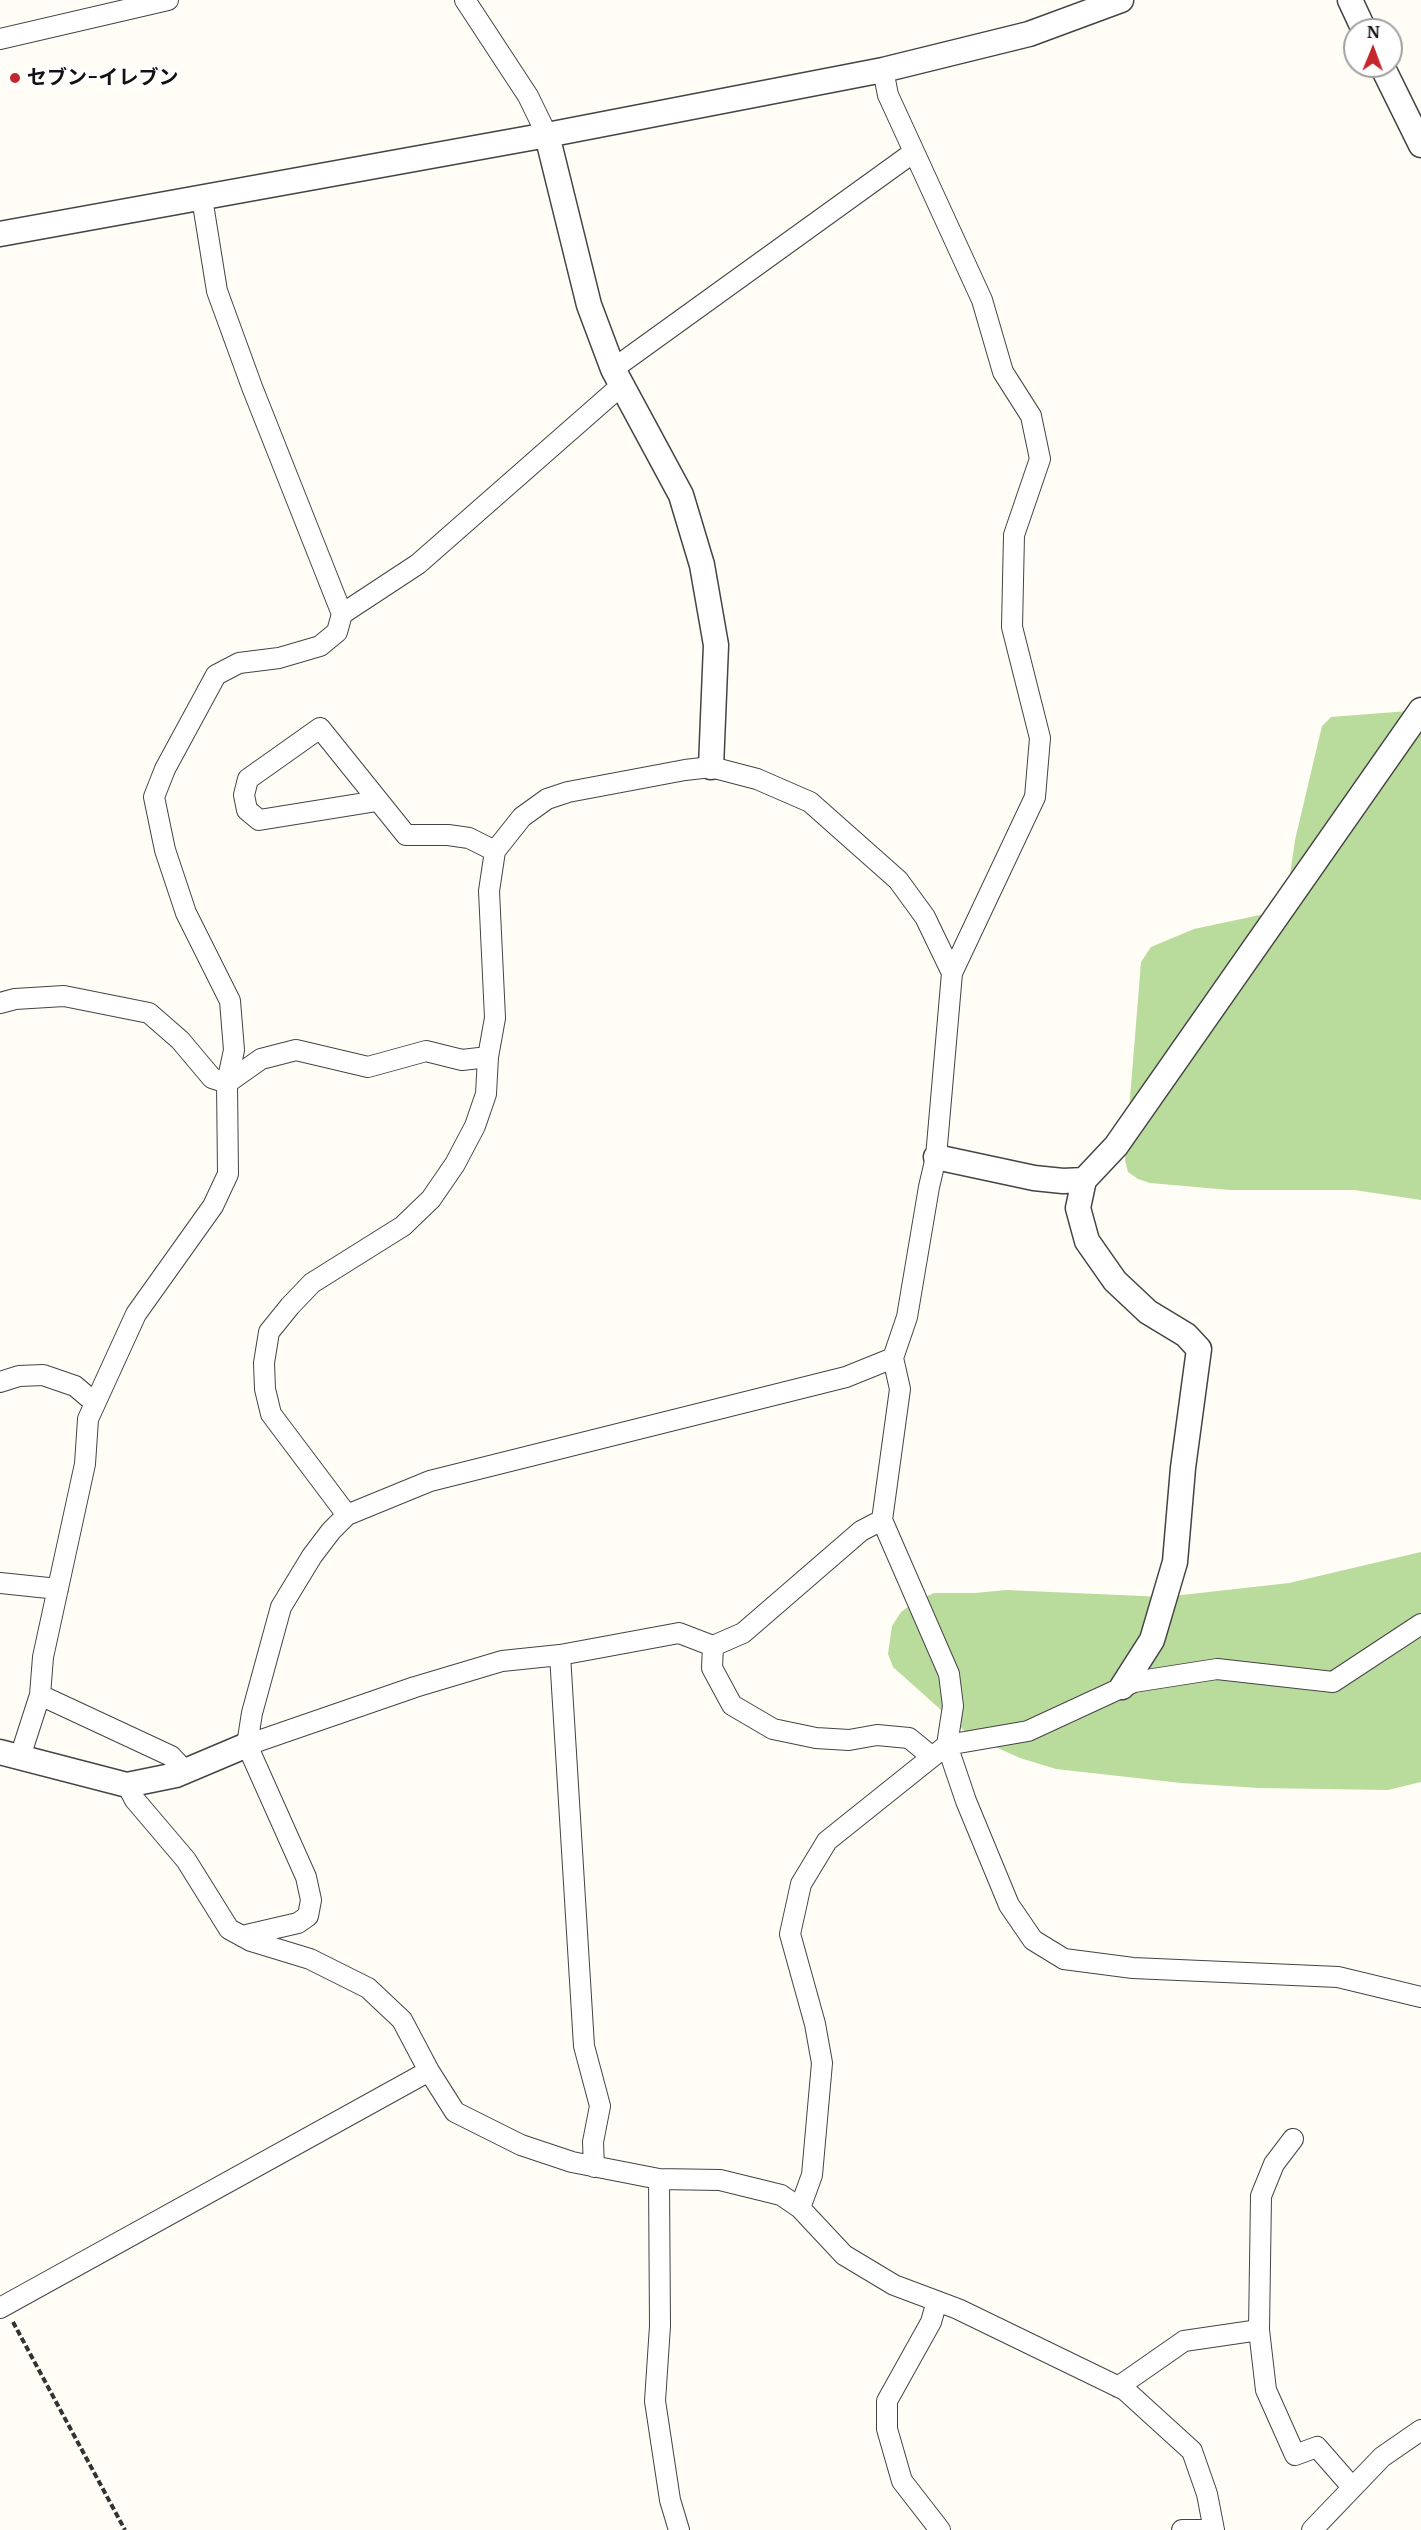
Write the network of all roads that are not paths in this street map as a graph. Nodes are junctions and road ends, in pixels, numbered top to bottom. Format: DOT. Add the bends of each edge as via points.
graph roads {
  1 [pos="168,0"];
  2 [pos="465,0"];
  3 [pos="1121,0"];
  4 [pos="1350,0"];
  5 [pos="1358,18"];
  6 [pos="0,39"];
  7 [pos="883,70"];
  8 [pos="1388,78"];
  9 [pos="547,135"];
  10 [pos="1421,145"];
  11 [pos="914,152"];
  12 [pos="202,198"];
  13 [pos="0,234"];
  14 [pos="618,377"];
  15 [pos="342,614"];
  16 [pos="1421,710"];
  17 [pos="711,766"];
  18 [pos="377,801"];
  19 [pos="495,851"];
  20 [pos="952,973"];
  21 [pos="0,1003"];
  22 [pos="488,1057"];
  23 [pos="227,1083"];
  24 [pos="936,1157"];
  25 [pos="1084,1180"];
  26 [pos="893,1358"];
  27 [pos="0,1382"];
  28 [pos="95,1403"];
  29 [pos="347,1515"];
  30 [pos="882,1520"];
  31 [pos="0,1583"];
  32 [pos="58,1588"];
  33 [pos="1421,1624"];
  34 [pos="713,1646"];
  35 [pos="560,1655"];
  36 [pos="1122,1688"];
  37 [pos="40,1695"];
  38 [pos="247,1745"];
  39 [pos="939,1751"];
  40 [pos="10,1754"];
  41 [pos="185,1771"];
  42 [pos="127,1785"];
  43 [pos="242,1936"];
  44 [pos="1421,1997"];
  45 [pos="429,2071"];
  46 [pos="1293,2139"];
  47 [pos="594,2167"];
  48 [pos="659,2179"];
  49 [pos="800,2208"];
  50 [pos="937,2301"];
  51 [pos="2,2307"];
  52 [pos="1259,2330"];
  53 [pos="1118,2387"];
  54 [pos="1421,2430"];
  55 [pos="1352,2487"];
  56 [pos="679,2530"];
  57 [pos="940,2530"];
  58 [pos="1182,2530"];
  59 [pos="1206,2530"];
  60 [pos="1214,2530"];
  61 [pos="1312,2530"];
  1 -- 6 [label="street"];
  2 -- 9 [label="street" via="528,96"];
  3 -- 7 [label="street" via="1029,34"];
  4 -- 5 [label="street"];
  7 -- 9 [label="street"];
  7 -- 11 [label="street" via="888,95"];
  8 -- 10 [label="street"];
  9 -- 12 [label="street"];
  9 -- 14 [label="street" via="589,305"];
  11 -- 14 [label="street"];
  11 -- 20 [label="street" via="982,300 1003,372 1031,416 1040,459 1014,534 1012,627 1040,738 1035,797"];
  12 -- 13 [label="street"];
  12 -- 15 [label="street" via="217,291"];
  14 -- 15 [label="street" via="418,564"];
  14 -- 17 [label="street" via="681,495 702,565 716,645"];
  15 -- 23 [label="street" via="337,632 320,646 279,658 239,663 216,675 154,797 165,850 186,913 230,1001 234,1050"];
  16 -- 25 [label="street" via="1116,1146"];
  17 -- 19 [label="street" via="547,799 522,817"];
  17 -- 20 [label="street" via="757,779 810,802 898,880 925,917"];
  18 -- 18 [label="street" via="320,728 248,779 244,795 247,810 259,820"];
  18 -- 19 [label="street" via="406,835 469,838"];
  19 -- 22 [label="street" via="489,891 495,1018"];
  20 -- 24 [label="street"];
  21 -- 23 [label="street" via="64,996 149,1013 180,1040 212,1078"];
  22 -- 23 [label="street" via="462,1060 426,1051 368,1067 296,1050 261,1059"];
  22 -- 29 [label="street" via="486,1094 476,1126 431,1199 403,1226 312,1283 269,1332 264,1363 271,1414"];
  23 -- 28 [label="street" via="228,1174 213,1206 136,1314"];
  24 -- 25 [label="street" via="1034,1178"];
  24 -- 26 [label="street" via="907,1317"];
  25 -- 36 [label="street" via="1078,1208 1088,1241 1115,1281 1148,1312 1186,1335 1199,1349 1175,1562 1152,1640"];
  26 -- 29 [label="street" via="846,1377 430,1481"];
  26 -- 30 [label="street" via="900,1389"];
  27 -- 28 [label="street" via="43,1375 75,1386"];
  28 -- 32 [label="street" via="88,1419 85,1464"];
  29 -- 38 [label="street" via="312,1556 281,1607"];
  30 -- 34 [label="street" via="861,1531 743,1633"];
  30 -- 39 [label="street" via="949,1674 953,1706"];
  31 -- 32 [label="street"];
  32 -- 37 [label="street" via="43,1657"];
  33 -- 36 [label="street" via="1333,1682 1217,1669 1134,1682"];
  34 -- 35 [label="street" via="679,1633"];
  34 -- 39 [label="street" via="712,1668 732,1705 773,1729 849,1740 877,1735 909,1737"];
  35 -- 38 [label="street" via="502,1661"];
  35 -- 47 [label="street" via="584,2046 600,2106 593,2142"];
  36 -- 39 [label="street" via="1028,1731"];
  37 -- 40 [label="street"];
  37 -- 41 [label="street" via="171,1756"];
  38 -- 41 [label="street"];
  38 -- 43 [label="street" via="298,1857 311,1900 308,1916 298,1923"];
  39 -- 44 [label="street" via="966,1801 1009,1905 1033,1940 1064,1959 1133,1968 1338,1977"];
  39 -- 49 [label="street" via="827,1841 801,1884 790,1934 822,2063 812,2175"];
  40 -- 42 [label="street"];
  41 -- 42 [label="street"];
  42 -- 43 [label="street" via="186,1860 229,1929"];
  43 -- 45 [label="street" via="310,1959 368,1988 402,2020"];
  45 -- 47 [label="street" via="455,2112 521,2145"];
  45 -- 51 [label="street"];
  46 -- 52 [label="street" via="1275,2164 1261,2196"];
  47 -- 48 [label="street"];
  48 -- 49 [label="street" via="720,2180 781,2195"];
  48 -- 56 [label="street" via="660,2326 655,2401 670,2500"];
  49 -- 50 [label="street" via="844,2255 894,2285"];
  50 -- 53 [label="street"];
  50 -- 57 [label="street" via="931,2322 887,2401 887,2429 902,2481"];
  52 -- 53 [label="street" via="1184,2341"];
  52 -- 55 [label="street" via="1266,2390 1295,2455 1317,2447"];
  53 -- 60 [label="street" via="1192,2451"];
  54 -- 55 [label="street" via="1382,2457"];
  55 -- 61 [label="street"];
  58 -- 59 [label="street"];
}
